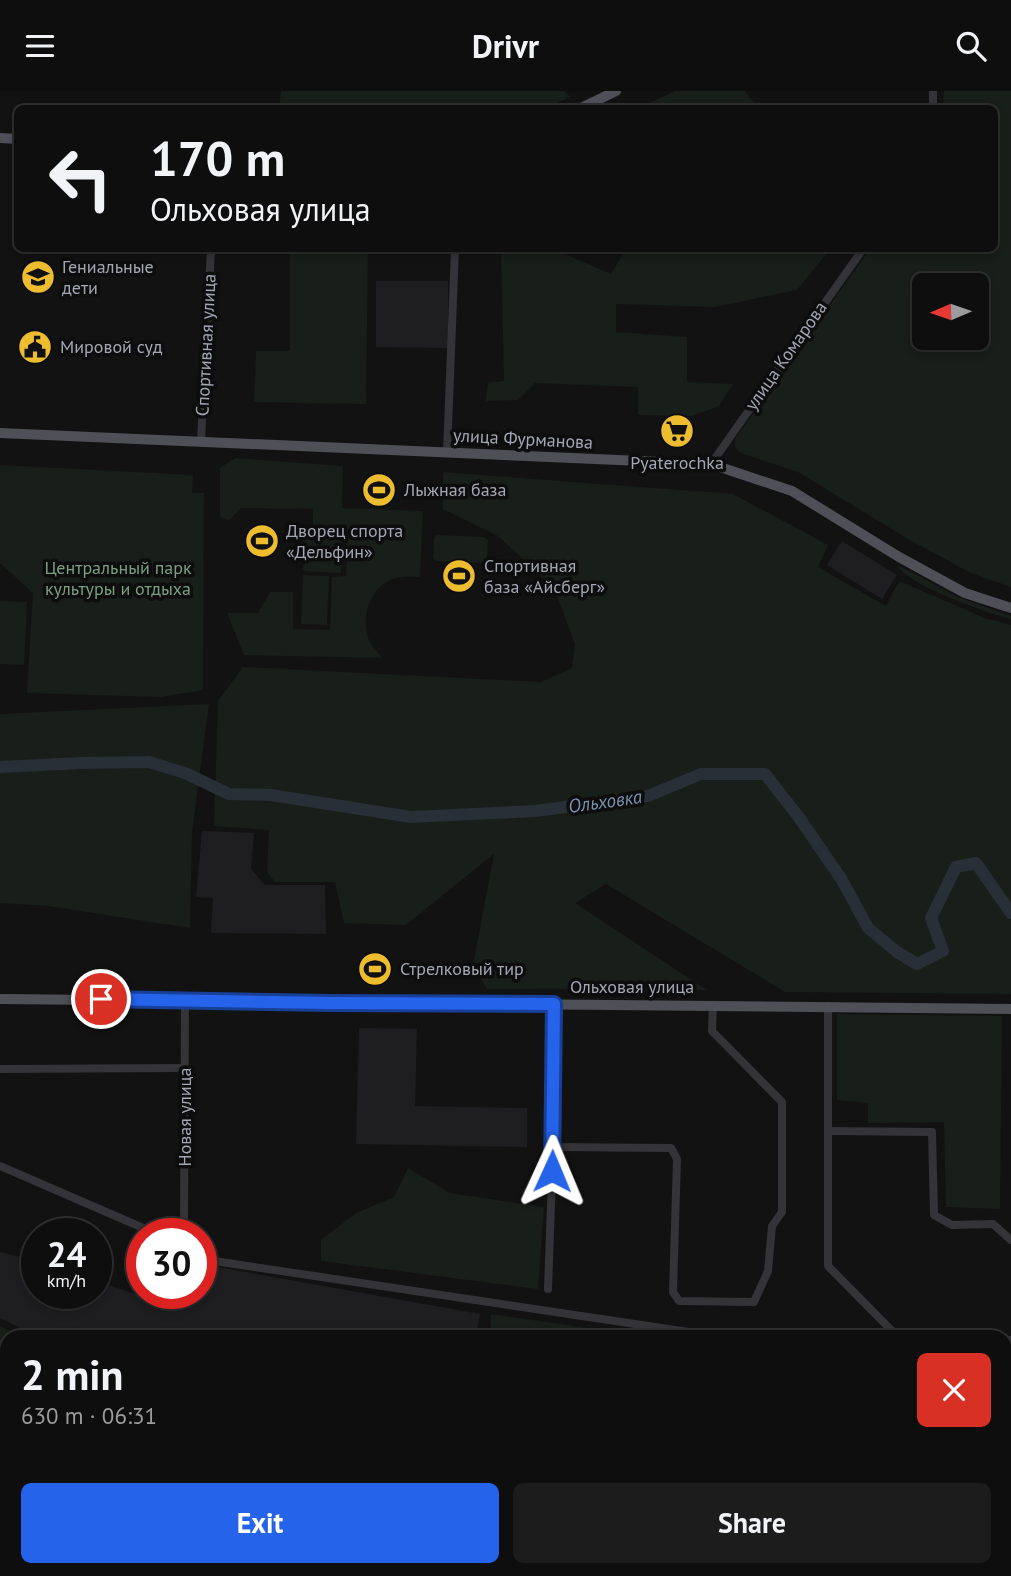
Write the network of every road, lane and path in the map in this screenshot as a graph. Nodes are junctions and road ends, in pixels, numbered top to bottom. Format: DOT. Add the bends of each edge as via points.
graph roads {
  1 [pos="616,91"];
  2 [pos="587,105"];
  3 [pos="211,252"];
  4 [pos="455,252"];
  5 [pos="861,252"];
  6 [pos="0,433"];
  7 [pos="201,442"];
  8 [pos="447,453"];
  9 [pos="711,464"];
  10 [pos="1011,608"];
  11 [pos="0,999"];
  12 [pos="185,1000"];
  13 [pos="554,1004"];
  14 [pos="713,1005"];
  15 [pos="828,1006"];
  16 [pos="1011,1009"];
  17 [pos="185,1068"];
  18 [pos="0,1069"];
  19 [pos="828,1131"];
  20 [pos="553,1147"];
  21 [pos="0,1166"];
  22 [pos="184,1218"];
  23 [pos="126,1220"];
  24 [pos="1011,1240"];
  25 [pos="217,1261"];
  26 [pos="548,1289"];
  27 [pos="675,1330"];
  28 [pos="891,1330"];
  1 -- 2 [label="main road"];
  3 -- 7 [label="street, Спортивная улица"];
  4 -- 8 [label="street"];
  5 -- 9 [label="street, улица Комарова"];
  6 -- 7 [label="main road, улица Фурманова"];
  7 -- 8 [label="main road, улица Фурманова"];
  8 -- 9 [label="main road, улица Фурманова"];
  9 -- 10 [label="main road, улица Фурманова" via="792,491 965,593"];
  11 -- 12 [label="main road, Ольховая улица"];
  12 -- 13 [label="main road, Ольховая улица"];
  12 -- 17 [label="street, Новая улица"];
  13 -- 14 [label="main road, Ольховая улица"];
  13 -- 20 [label="street"];
  14 -- 15 [label="main road, Ольховая улица"];
  14 -- 20 [label="street" via="712,1031 782,1102 782,1212 772,1226 768,1271 754,1302 679,1301 673,1292 677,1159 671,1148"];
  15 -- 16 [label="main road, Ольховая улица"];
  15 -- 19 [label="street"];
  17 -- 18 [label="street"];
  17 -- 22 [label="street, Новая улица"];
  19 -- 24 [label="street" via="932,1132 934,1215 952,1225 993,1223"];
  19 -- 28 [label="street" via="828,1266"];
  20 -- 26 [label="street"];
  21 -- 23 [label="street"];
  25 -- 27 [label="street"];
}
